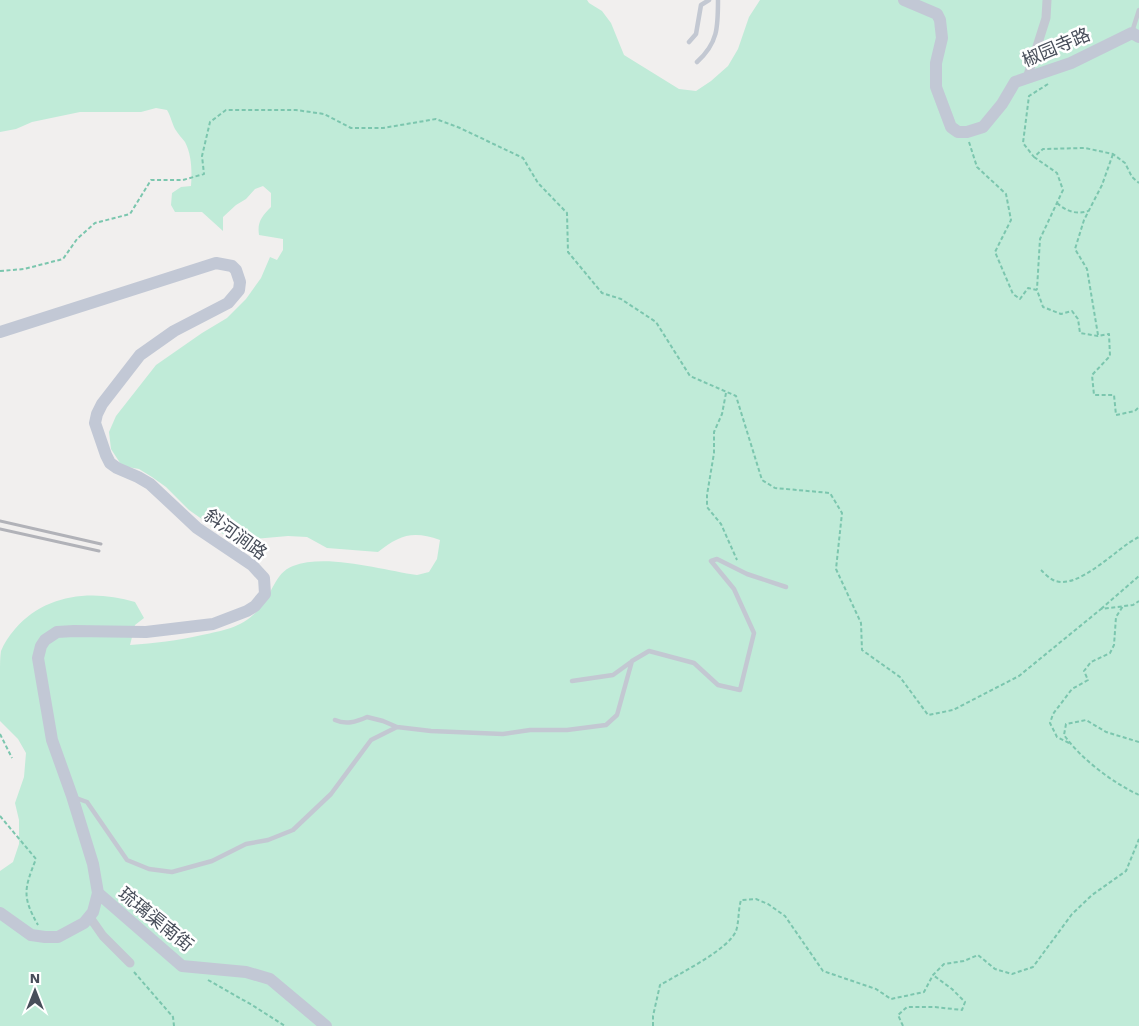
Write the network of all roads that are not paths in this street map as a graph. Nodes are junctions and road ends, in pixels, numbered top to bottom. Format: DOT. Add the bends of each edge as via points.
graph roads {
  1 [pos="709,0"];
  2 [pos="717,0"];
  3 [pos="904,0"];
  4 [pos="1047,0"];
  5 [pos="1139,10"];
  6 [pos="1135,35"];
  7 [pos="690,42"];
  8 [pos="698,62"];
  9 [pos="1027,78"];
  10 [pos="0,332"];
  11 [pos="786,587"];
  12 [pos="632,661"];
  13 [pos="572,680"];
  14 [pos="335,720"];
  15 [pos="396,727"];
  16 [pos="72,796"];
  17 [pos="98,893"];
  18 [pos="0,913"];
  19 [pos="89,916"];
  20 [pos="130,964"];
  21 [pos="326,1026"];
  1 -- 7 [label="lane" via="701,5 696,34"];
  2 -- 8 [label="lane" via="715,41"];
  3 -- 9 [label="street, 椒园寺路" via="936,14 940,20 942,38 936,64 936,86 951,126 958,132 983,126 1015,82"];
  4 -- 9 [label="street" via="1046,18"];
  5 -- 6 [label="lane"];
  6 -- 9 [label="street, 椒园寺路"];
  10 -- 16 [label="street, 斜河涧路" via="216,263 232,266 240,282 239,290 228,303 174,331 140,355 102,404 96,423 110,463 150,484 203,532 252,565 264,578 264,594 247,611 213,624 146,632 58,632 45,640 38,658 52,740"];
  11 -- 12 [label="lane" via="747,574 717,559 711,561 734,588 754,633 740,690 718,685 694,663 649,650"];
  12 -- 13 [label="lane" via="613,675"];
  12 -- 15 [label="lane" via="617,716 606,725 503,734"];
  14 -- 15 [label="lane" via="356,722 367,716"];
  15 -- 16 [label="lane" via="371,740 331,794 293,830 246,844 212,861 172,872 148,869 127,860 87,802"];
  16 -- 17 [label="street, 斜河涧路"];
  17 -- 19 [label="street"];
  17 -- 21 [label="street, 琉璃渠南街" via="182,966 246,972 270,980"];
  18 -- 19 [label="street" via="32,935 46,938 58,938 72,931"];
  19 -- 20 [label="street"];
}
